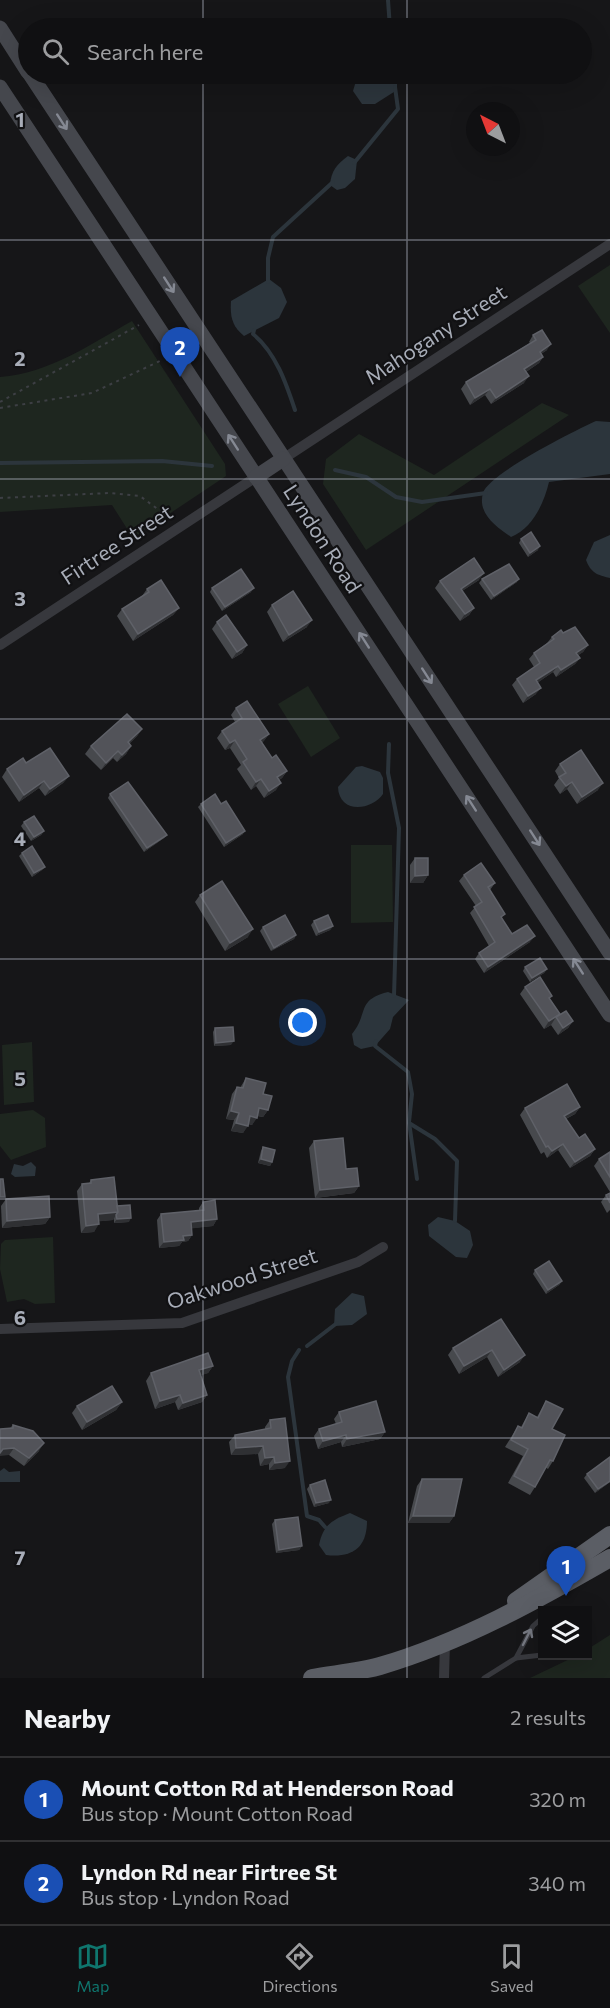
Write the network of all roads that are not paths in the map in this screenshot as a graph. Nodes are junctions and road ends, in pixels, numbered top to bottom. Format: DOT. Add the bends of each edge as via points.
graph roads {
  1 [pos="0,28"];
  2 [pos="18,56"];
  3 [pos="36,84"];
  4 [pos="0,87"];
  5 [pos="610,244"];
  6 [pos="283,459"];
  7 [pos="256,477"];
  8 [pos="0,645"];
  9 [pos="610,953"];
  10 [pos="610,1015"];
  11 [pos="383,1247"];
  12 [pos="0,1329"];
  13 [pos="610,1535"];
  14 [pos="610,1558"];
  15 [pos="538,1622"];
  16 [pos="478,1627"];
  17 [pos="445,1642"];
  18 [pos="538,1656"];
  19 [pos="516,1658"];
  20 [pos="312,1678"];
  21 [pos="444,1678"];
  22 [pos="484,1678"];
  1 -- 2 [label="main road, Lyndon Road"];
  3 -- 6 [label="main road, Lyndon Road, one-way"];
  7 -- 4 [label="main road, Lyndon Road, one-way"];
  5 -- 6 [label="street, Mahogany Street"];
  6 -- 7 [label="main road"];
  6 -- 9 [label="main road, Lyndon Road, one-way"];
  7 -- 8 [label="street, Firtree Street"];
  10 -- 7 [label="main road, Lyndon Road, one-way"];
  11 -- 12 [label="street, Oakwood Street" via="357,1262 182,1323"];
  13 -- 16 [label="highway"];
  14 -- 16 [label="highway" via="541,1599"];
  19 -- 15 [label="lane, one-way"];
  16 -- 17 [label="highway"];
  17 -- 20 [label="highway" via="379,1666"];
  17 -- 21 [label="street"];
  18 -- 19 [label="lane"];
  19 -- 22 [label="lane"];
}
